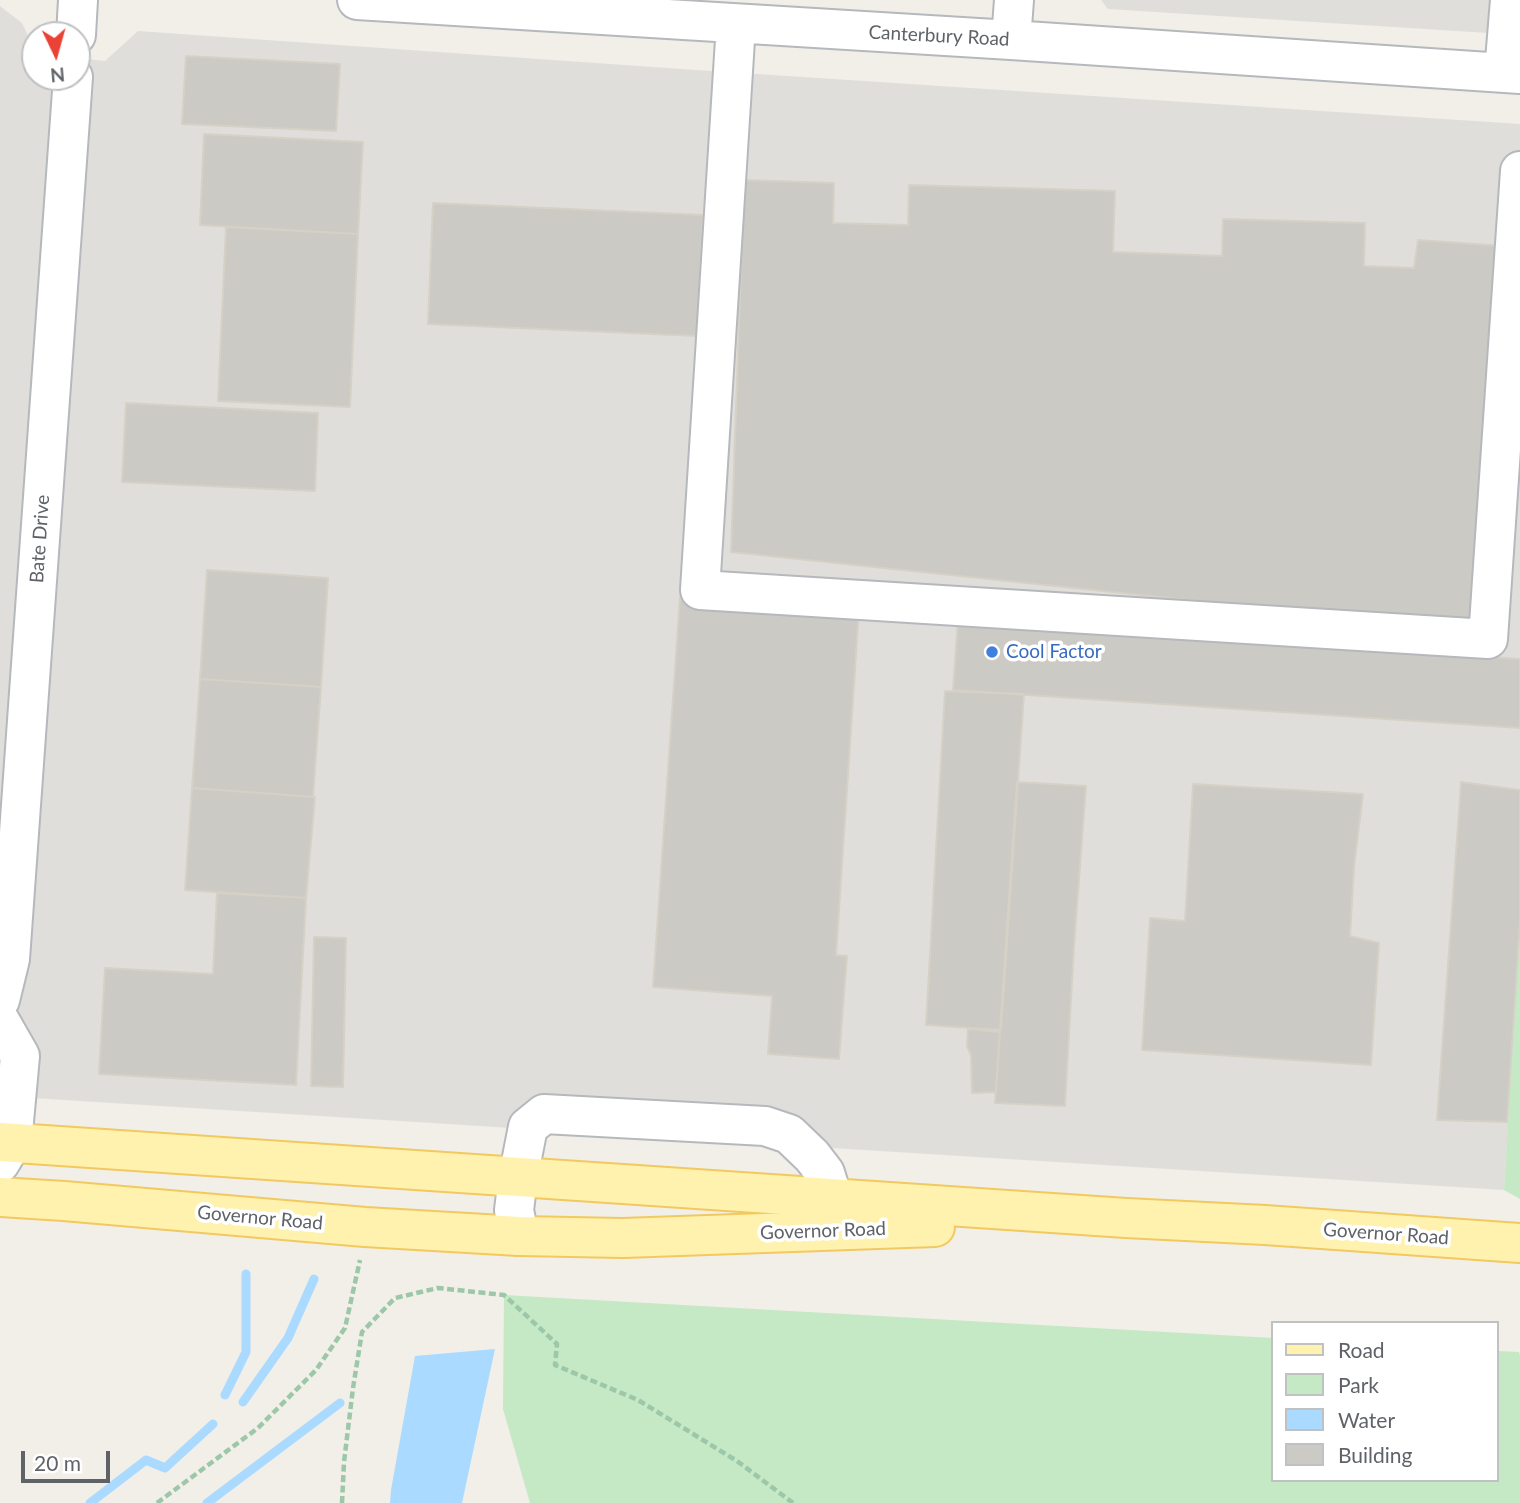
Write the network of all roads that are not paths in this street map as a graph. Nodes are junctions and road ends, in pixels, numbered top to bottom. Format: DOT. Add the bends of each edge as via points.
graph roads {
  1 [pos="78,0"];
  2 [pos="357,0"];
  3 [pos="1014,0"];
  4 [pos="1510,0"];
  5 [pos="77,21"];
  6 [pos="737,24"];
  7 [pos="1011,40"];
  8 [pos="1512,74"];
  9 [pos="72,91"];
  10 [pos="1520,171"];
  11 [pos="0,1000"];
  12 [pos="0,1021"];
  13 [pos="4,1150"];
  14 [pos="518,1178"];
  15 [pos="0,1198"];
  16 [pos="833,1199"];
  17 [pos="1126,1218"];
  18 [pos="519,1236"];
  19 [pos="1520,1243"];
  1 -- 5 [label="street"];
  2 -- 6 [label="street, Canterbury Road"];
  3 -- 7 [label="street"];
  4 -- 8 [label="street"];
  6 -- 7 [label="street, Canterbury Road"];
  6 -- 10 [label="street" via="700,590 1488,639"];
  7 -- 8 [label="street, Canterbury Road"];
  9 -- 11 [label="street, Bate Drive" via="10,958"];
  12 -- 13 [label="street" via="20,1056"];
  13 -- 14 [label="main road, Governor Road"];
  14 -- 16 [label="main road, Governor Road"];
  14 -- 16 [label="street, Governor Road" via="528,1127 544,1114 765,1126 789,1134 812,1156 825,1173"];
  14 -- 18 [label="street, Governor Road" via="514,1210"];
  15 -- 18 [label="main road, Governor Road"];
  16 -- 17 [label="main road, Governor Road"];
  17 -- 18 [label="main road, Governor Road" via="728,1235"];
  17 -- 19 [label="main road, Governor Road"];
}
